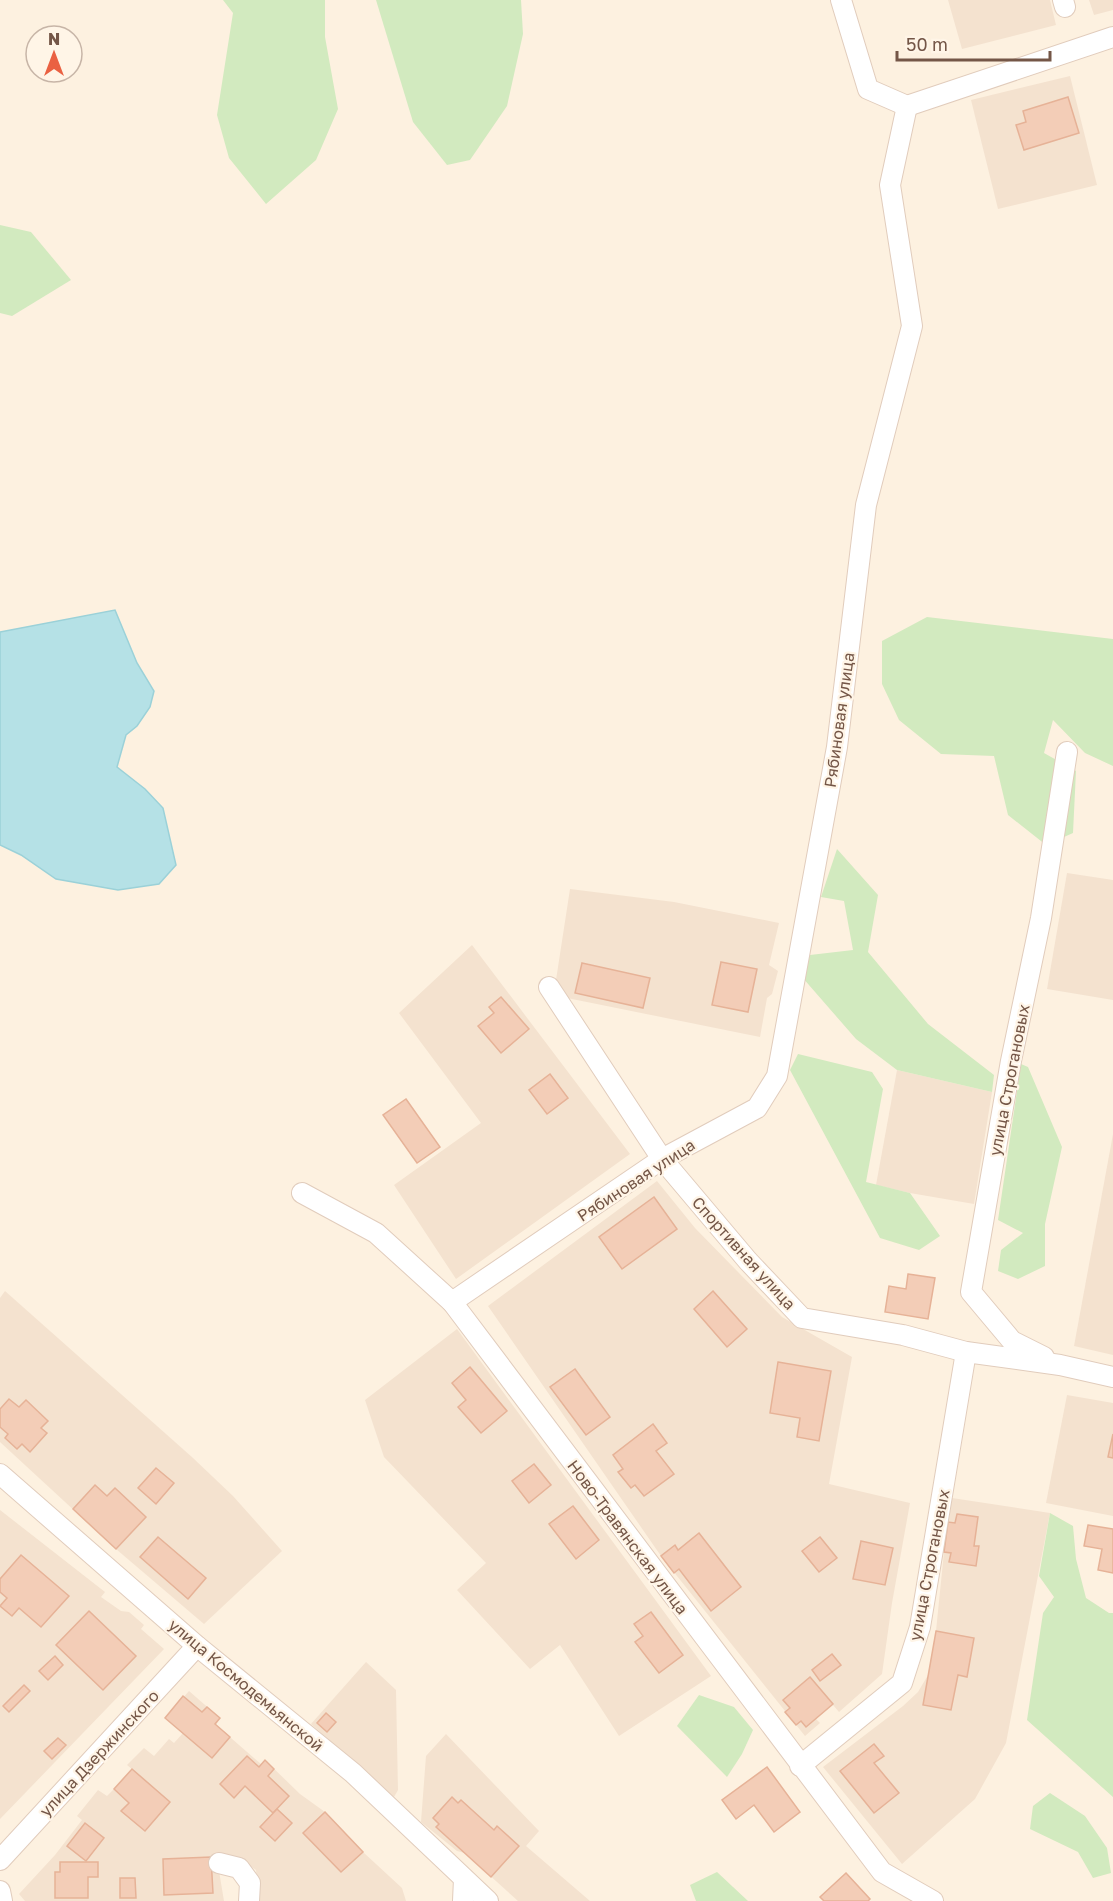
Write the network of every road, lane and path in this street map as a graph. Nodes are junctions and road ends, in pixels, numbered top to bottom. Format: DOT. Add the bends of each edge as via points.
graph roads {
  1 [pos="841,0"];
  2 [pos="1113,37"];
  3 [pos="907,106"];
  4 [pos="1067,752"];
  5 [pos="549,987"];
  6 [pos="662,1159"];
  7 [pos="302,1193"];
  8 [pos="452,1302"];
  9 [pos="966,1352"];
  10 [pos="1060,1365"];
  11 [pos="1113,1377"];
  12 [pos="0,1474"];
  13 [pos="197,1646"];
  14 [pos="800,1766"];
  15 [pos="0,1860"];
  16 [pos="219,1863"];
  17 [pos="464,1878"];
  18 [pos="0,1891"];
  19 [pos="2,1901"];
  20 [pos="249,1901"];
  21 [pos="463,1901"];
  22 [pos="488,1901"];
  23 [pos="933,1901"];
  1 -- 3 [label="street" via="868,89"];
  2 -- 3 [label="street"];
  3 -- 6 [label="street, Рябиновая улица" via="890,185 912,326 866,505 837,747 777,1076 757,1108"];
  4 -- 10 [label="street, улица Строгановых" via="1041,918 1011,1061 971,1292 1012,1341"];
  5 -- 6 [label="street, Спортивная улица"];
  6 -- 8 [label="street, Рябиновая улица"];
  6 -- 9 [label="street, Спортивная улица" via="802,1317 903,1335"];
  7 -- 8 [label="street, Ново-Травянская улица" via="376,1233"];
  8 -- 14 [label="street, Ново-Травянская улица"];
  9 -- 10 [label="street, Спортивная улица"];
  9 -- 14 [label="street, улица Строгановых" via="920,1627 902,1683"];
  10 -- 11 [label="street, Спортивная улица"];
  12 -- 13 [label="street, улица Космодемьянской"];
  13 -- 15 [label="street, улица Дзержинского"];
  13 -- 17 [label="street, улица Космодемьянской" via="353,1773"];
  14 -- 23 [label="street, Ново-Травянская улица" via="882,1872"];
  16 -- 20 [label="street" via="238,1868 250,1883"];
  17 -- 21 [label="street"];
  17 -- 22 [label="street, улица Космодемьянской"];
  18 -- 19 [label="street"];
}
